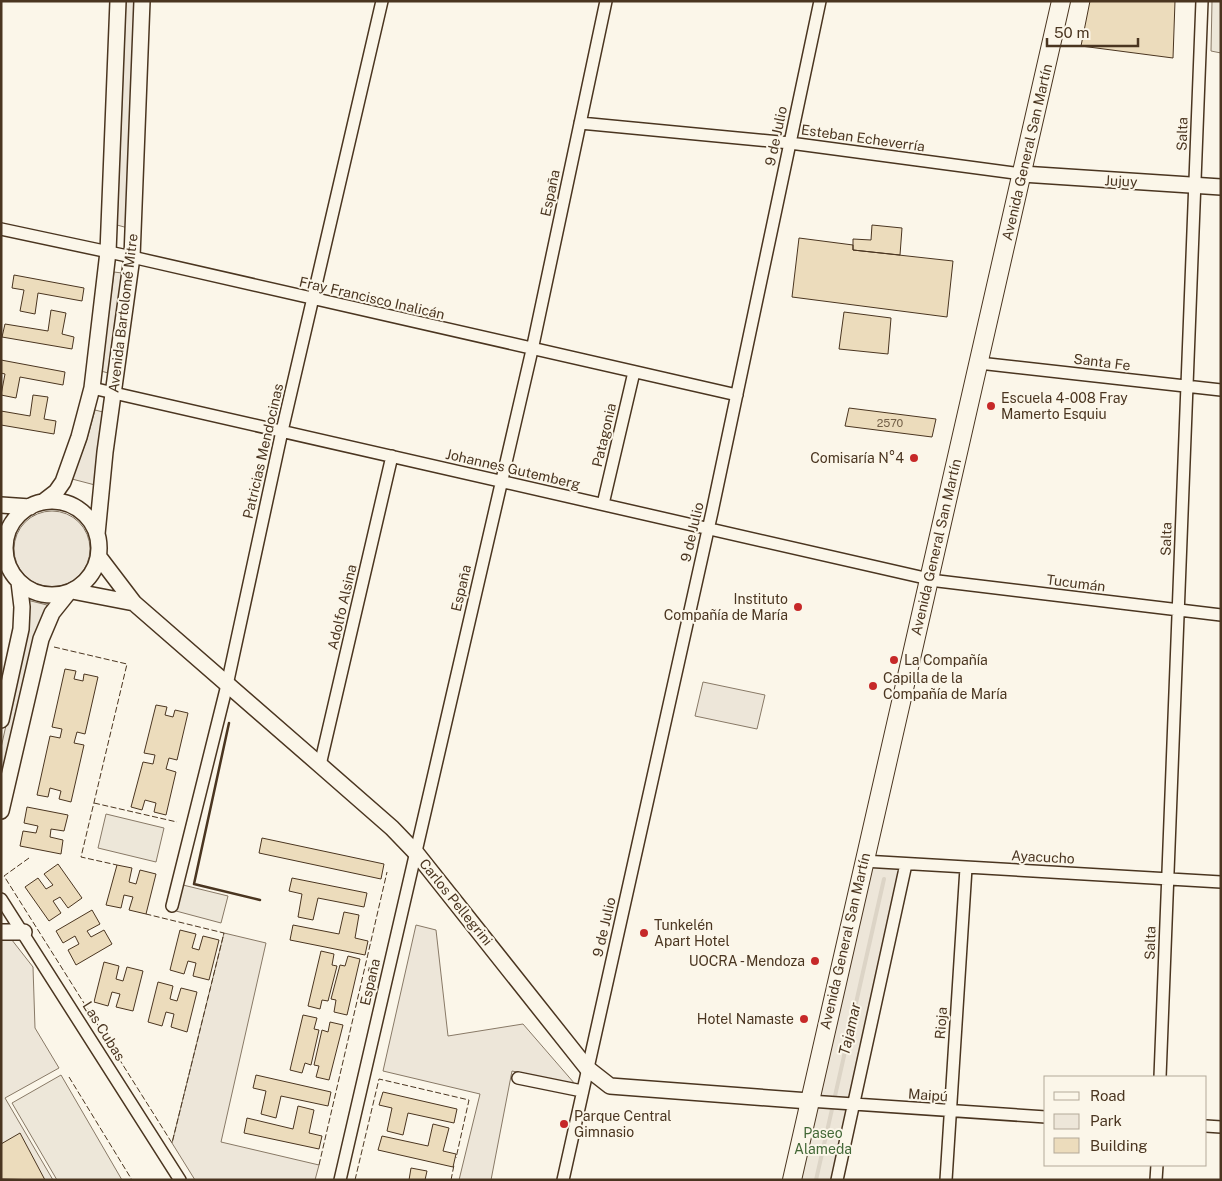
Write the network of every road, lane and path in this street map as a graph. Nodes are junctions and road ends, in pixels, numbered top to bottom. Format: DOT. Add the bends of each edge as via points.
graph roads {
  1 [pos="118,1"];
  2 [pos="142,1"];
  3 [pos="382,1"];
  4 [pos="606,1"];
  5 [pos="820,1"];
  6 [pos="1061,1"];
  7 [pos="1202,1"];
  8 [pos="580,123"];
  9 [pos="790,144"];
  10 [pos="1022,174"];
  11 [pos="1195,186"];
  12 [pos="1221,187"];
  13 [pos="1,229"];
  14 [pos="108,252"];
  15 [pos="132,257"];
  16 [pos="314,300"];
  17 [pos="532,350"];
  18 [pos="979,363"];
  19 [pos="634,372"];
  20 [pos="1187,387"];
  21 [pos="92,388"];
  22 [pos="1221,390"];
  23 [pos="113,392"];
  24 [pos="737,396"];
  25 [pos="282,431"];
  26 [pos="392,456"];
  27 [pos="501,482"];
  28 [pos="36,504"];
  29 [pos="603,504"];
  30 [pos="1,505"];
  31 [pos="708,528"];
  32 [pos="97,534"];
  33 [pos="3,551"];
  34 [pos="99,557"];
  35 [pos="928,578"];
  36 [pos="19,582"];
  37 [pos="70,592"];
  38 [pos="134,604"];
  39 [pos="1178,611"];
  40 [pos="1221,615"];
  41 [pos="228,685"];
  42 [pos="1,720"];
  43 [pos="320,765"];
  44 [pos="1,810"];
  45 [pos="417,854"];
  46 [pos="863,861"];
  47 [pos="906,864"];
  48 [pos="966,868"];
  49 [pos="1168,879"];
  50 [pos="1221,882"];
  51 [pos="1,899"];
  52 [pos="172,906"];
  53 [pos="1,932"];
  54 [pos="24,932"];
  55 [pos="587,1068"];
  56 [pos="1160,1076"];
  57 [pos="518,1078"];
  58 [pos="582,1091"];
  59 [pos="809,1101"];
  60 [pos="853,1105"];
  61 [pos="951,1112"];
  62 [pos="1044,1117"];
  63 [pos="1207,1126"];
  64 [pos="1221,1127"];
  65 [pos="1157,1166"];
  66 [pos="180,1180"];
  67 [pos="340,1180"];
  68 [pos="563,1180"];
  69 [pos="792,1180"];
  70 [pos="837,1180"];
  71 [pos="946,1180"];
  72 [pos="1156,1180"];
  1 -- 14 [label="street, Avenida Bartolomé Mitre"];
  2 -- 15 [label="street, Avenida Bartolomé Mitre"];
  3 -- 16 [label="street, Patricias Mendocinas"];
  4 -- 8 [label="street, España"];
  5 -- 9 [label="street, 9 de Julio"];
  6 -- 10 [label="main road, Avenida General San Martín"];
  7 -- 11 [label="street, Salta"];
  8 -- 9 [label="street, Esteban Echeverría"];
  8 -- 17 [label="street, España"];
  9 -- 10 [label="street, Esteban Echeverría"];
  9 -- 24 [label="street, 9 de Julio"];
  10 -- 11 [label="street, Jujuy"];
  10 -- 18 [label="main road, Avenida General San Martín"];
  11 -- 12 [label="street, Jujuy"];
  11 -- 20 [label="street, Salta"];
  13 -- 14 [label="street, Fray Francisco Inalicán"];
  14 -- 15 [label="street, Fray Francisco Inalicán"];
  14 -- 21 [label="street, Avenida Bartolomé Mitre"];
  15 -- 16 [label="street, Fray Francisco Inalicán"];
  15 -- 23 [label="street, Avenida Bartolomé Mitre"];
  16 -- 17 [label="street, Fray Francisco Inalicán"];
  16 -- 25 [label="street, Patricias Mendocinas"];
  17 -- 19 [label="street, Fray Francisco Inalicán"];
  17 -- 27 [label="street, España"];
  18 -- 20 [label="street, Santa Fe"];
  18 -- 35 [label="main road, Avenida General San Martín"];
  19 -- 24 [label="street, Fray Francisco Inalicán"];
  19 -- 29 [label="street, Patagonia"];
  20 -- 22 [label="street, Santa Fe"];
  20 -- 39 [label="street, Salta"];
  21 -- 23 [label="street, Johannes Gutemberg"];
  21 -- 28 [label="street, Avenida Bartolomé Mitre" via="63,482 56,492"];
  23 -- 25 [label="street, Johannes Gutemberg"];
  23 -- 32 [label="street, Avenida Bartolomé Mitre"];
  24 -- 31 [label="street, 9 de Julio"];
  25 -- 26 [label="street, Johannes Gutemberg"];
  25 -- 41 [label="street, Patricias Mendocinas"];
  26 -- 27 [label="street, Johannes Gutemberg"];
  26 -- 43 [label="street, Adolfo Alsina"];
  27 -- 29 [label="street, Johannes Gutemberg"];
  27 -- 45 [label="street, España"];
  28 -- 30 [label="street"];
  28 -- 32 [label="street" via="53,501 73,506 92,522"];
  28 -- 33 [label="street" via="18,515 10,527"];
  29 -- 31 [label="street, Johannes Gutemberg"];
  31 -- 35 [label="street, Johannes Gutemberg"];
  31 -- 55 [label="street, 9 de Julio"];
  32 -- 34 [label="street"];
  33 -- 36 [label="street"];
  34 -- 37 [label="street" via="92,574"];
  34 -- 38 [label="street, Carlos Pellegrini"];
  35 -- 39 [label="street, Tucumán"];
  35 -- 46 [label="main road, Avenida General San Martín"];
  36 -- 37 [label="street" via="42,594"];
  36 -- 42 [label="street" via="21,629"];
  37 -- 38 [label="street, Carlos Pellegrini"];
  37 -- 44 [label="street" via="52,612 41,639"];
  38 -- 41 [label="street, Carlos Pellegrini"];
  39 -- 40 [label="street, Tucumán"];
  39 -- 49 [label="street, Salta"];
  41 -- 43 [label="street, Carlos Pellegrini"];
  41 -- 52 [label="street, Patricias Mendocinas"];
  43 -- 45 [label="street, Carlos Pellegrini"];
  45 -- 55 [label="street, Carlos Pellegrini"];
  45 -- 67 [label="street, España"];
  46 -- 47 [label="street, Ayacucho"];
  46 -- 59 [label="main road, Avenida General San Martín"];
  47 -- 48 [label="street, Ayacucho"];
  47 -- 60 [label="street"];
  48 -- 49 [label="street, Ayacucho"];
  48 -- 61 [label="street, Rioja"];
  49 -- 50 [label="street, Ayacucho"];
  49 -- 56 [label="street, Salta"];
  51 -- 54 [label="street, Las Cubas"];
  53 -- 54 [label="street"];
  54 -- 66 [label="street, Las Cubas"];
  55 -- 58 [label="street, 9 de Julio"];
  55 -- 59 [label="street, Carlos Pellegrini" via="610,1086"];
  57 -- 58 [label="street"];
  58 -- 68 [label="street"];
  59 -- 60 [label="street, Maipú"];
  59 -- 69 [label="main road, Avenida General San Martín"];
  60 -- 61 [label="street, Maipú"];
  60 -- 70 [label="street"];
  61 -- 62 [label="street, Maipú"];
  61 -- 71 [label="street, Rioja"];
  63 -- 64 [label="street"];
  65 -- 72 [label="street"];
}
